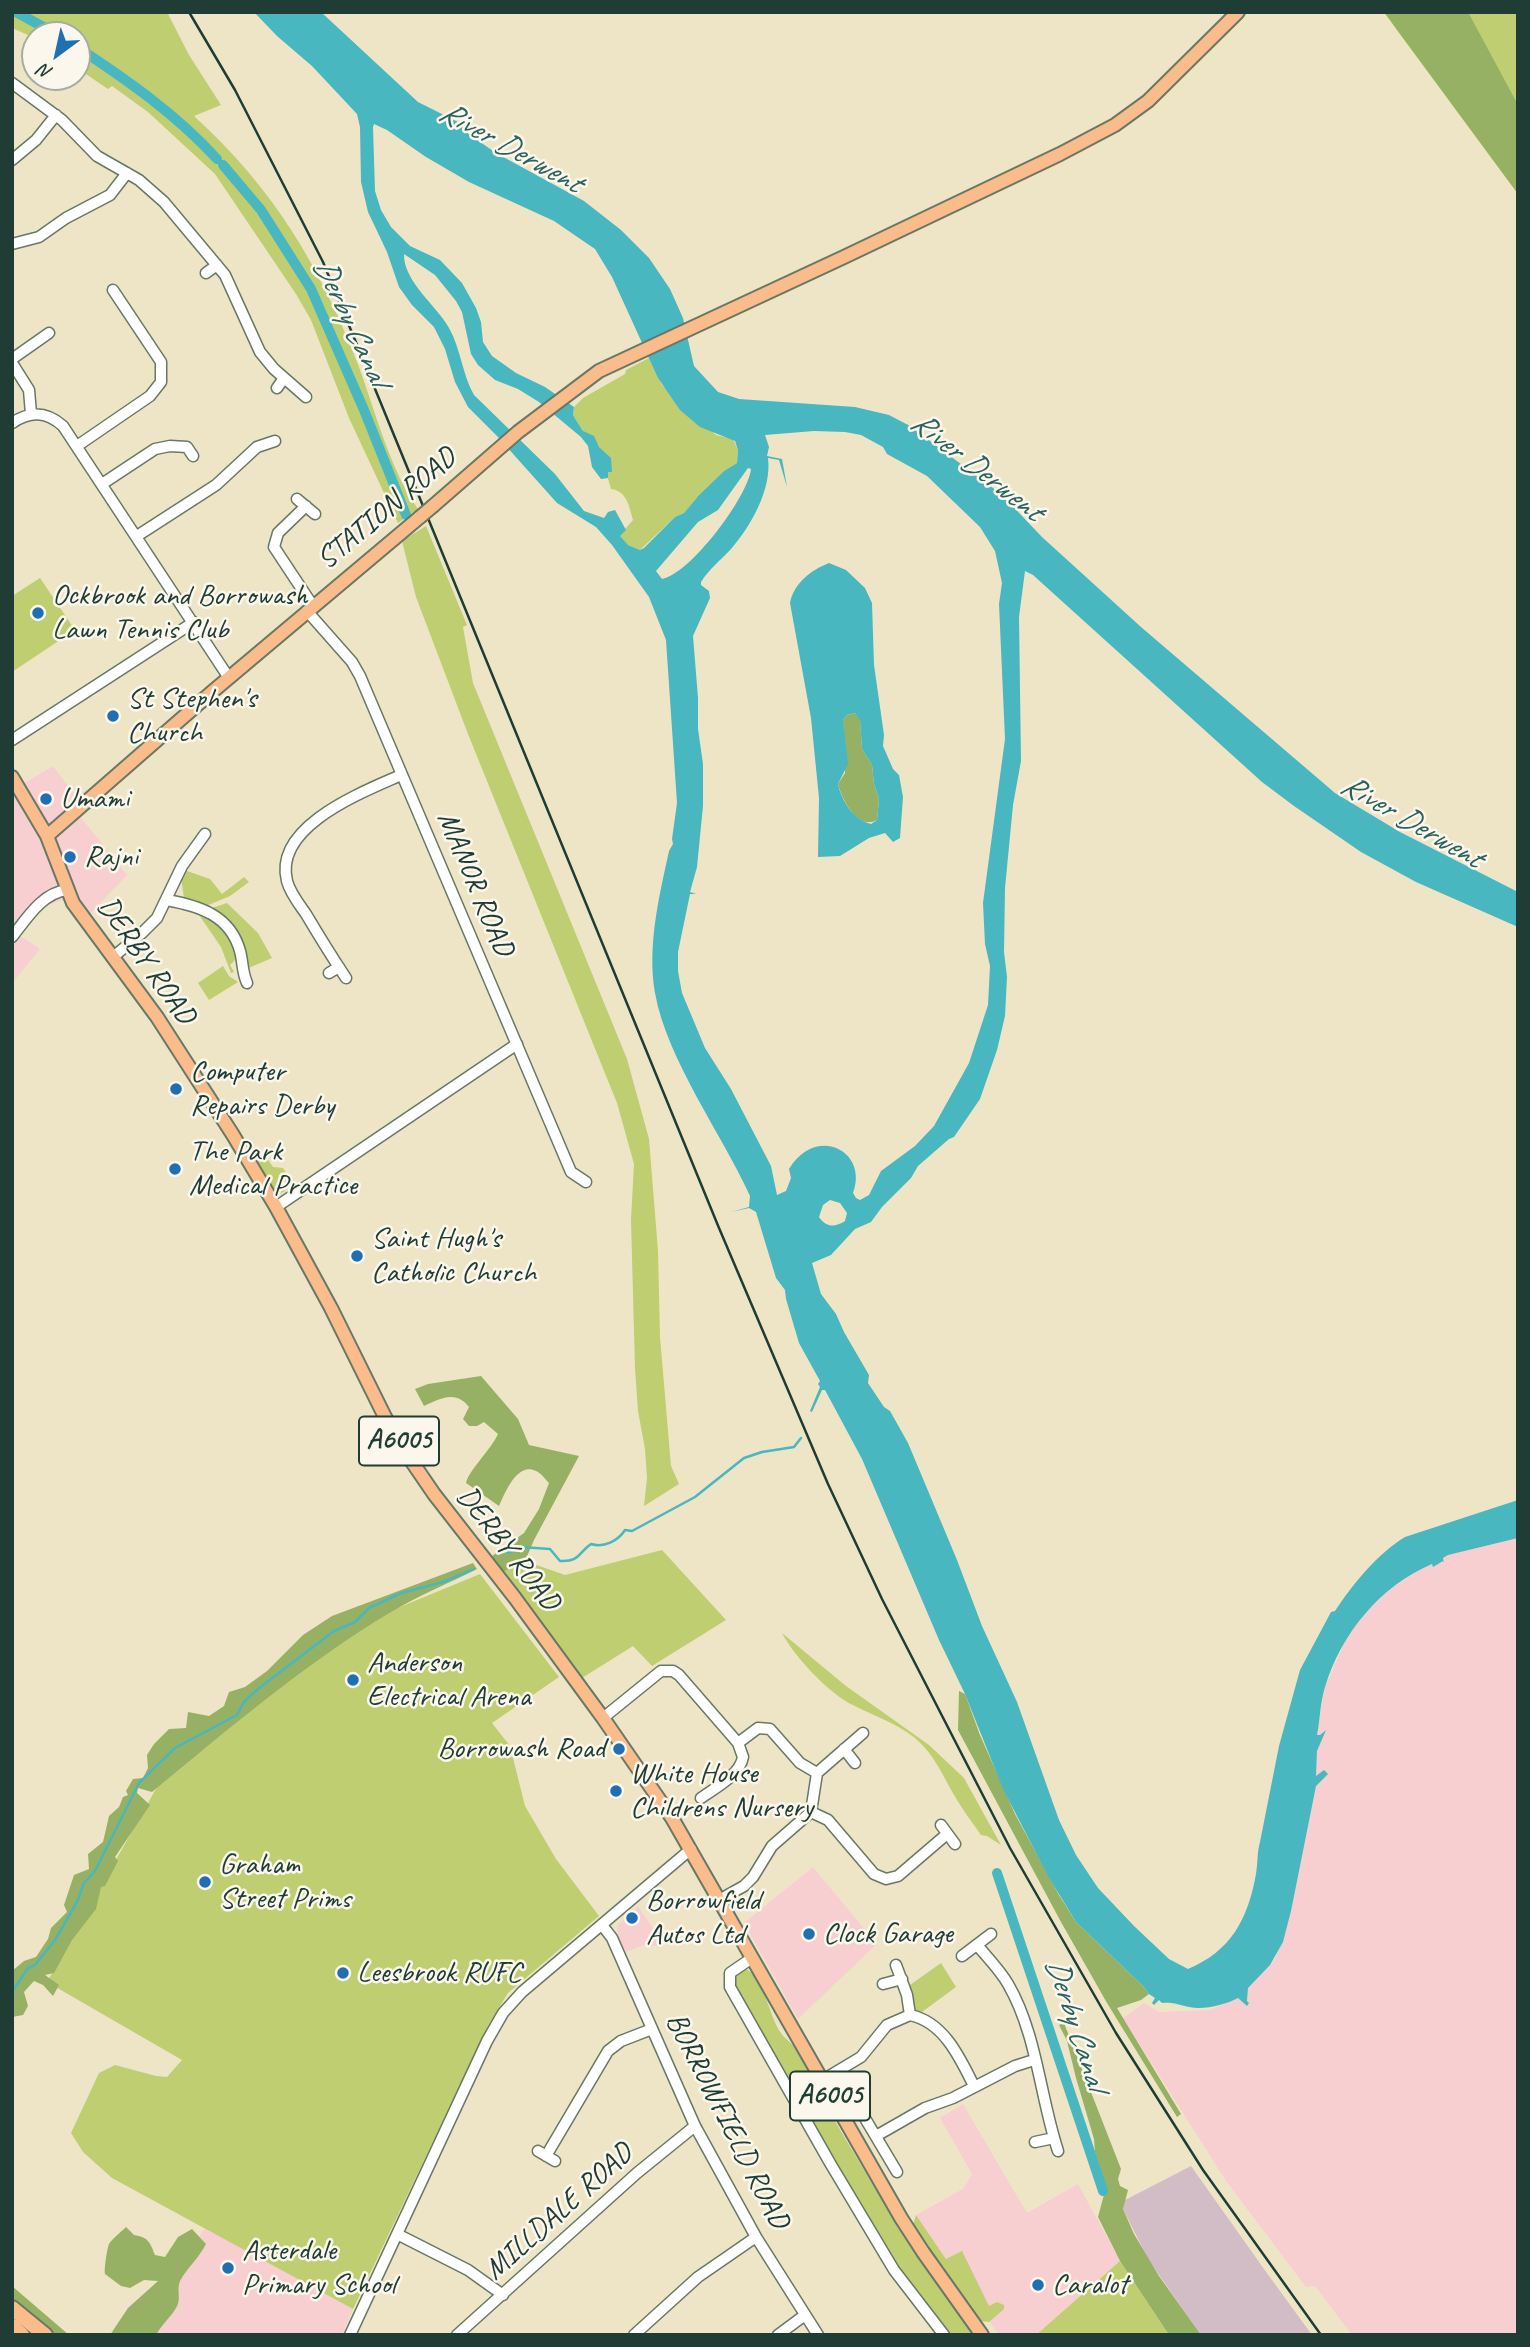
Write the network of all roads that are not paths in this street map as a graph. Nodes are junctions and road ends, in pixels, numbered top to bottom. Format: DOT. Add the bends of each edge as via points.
graph roads {
  1 [pos="1238,12"];
  2 [pos="12,83"];
  3 [pos="56,115"];
  4 [pos="12,160"];
  5 [pos="127,173"];
  6 [pos="12,244"];
  7 [pos="217,265"];
  8 [pos="206,273"];
  9 [pos="113,290"];
  10 [pos="50,333"];
  11 [pos="12,361"];
  12 [pos="284,378"];
  13 [pos="277,388"];
  14 [pos="306,397"];
  15 [pos="31,414"];
  16 [pos="12,424"];
  17 [pos="275,441"];
  18 [pos="77,446"];
  19 [pos="193,456"];
  20 [pos="102,484"];
  21 [pos="297,499"];
  22 [pos="306,506"];
  23 [pos="315,514"];
  24 [pos="137,536"];
  25 [pos="310,609"];
  26 [pos="194,622"];
  27 [pos="229,678"];
  28 [pos="12,740"];
  29 [pos="401,775"];
  30 [pos="12,777"];
  31 [pos="205,834"];
  32 [pos="47,836"];
  33 [pos="67,890"];
  34 [pos="167,900"];
  35 [pos="12,937"];
  36 [pos="113,957"];
  37 [pos="339,967"];
  38 [pos="329,973"];
  39 [pos="346,978"];
  40 [pos="247,983"];
  41 [pos="517,1044"];
  42 [pos="586,1182"];
  43 [pos="276,1207"];
  44 [pos="603,1718"];
  45 [pos="863,1734"];
  46 [pos="738,1743"];
  47 [pos="844,1749"];
  48 [pos="855,1763"];
  49 [pos="817,1773"];
  50 [pos="701,1798"];
  51 [pos="811,1812"];
  52 [pos="955,1844"];
  53 [pos="691,1849"];
  54 [pos="719,1900"];
  55 [pos="602,1925"];
  56 [pos="991,1934"];
  57 [pos="977,1945"];
  58 [pos="962,1956"];
  59 [pos="751,1958"];
  60 [pos="896,1965"];
  61 [pos="902,1979"];
  62 [pos="883,1984"];
  63 [pos="910,2015"];
  64 [pos="652,2029"];
  65 [pos="1034,2060"];
  66 [pos="821,2081"];
  67 [pos="974,2086"];
  68 [pos="866,2120"];
  69 [pos="695,2126"];
  70 [pos="876,2136"];
  71 [pos="1054,2138"];
  72 [pos="1035,2142"];
  73 [pos="1058,2151"];
  74 [pos="547,2156"];
  75 [pos="897,2172"];
  76 [pos="397,2234"];
  77 [pos="756,2237"];
  78 [pos="503,2295"];
  79 [pos="12,2308"];
  80 [pos="804,2315"];
  81 [pos="12,2326"];
  82 [pos="22,2335"];
  83 [pos="45,2335"];
  84 [pos="350,2335"];
  85 [pos="457,2335"];
  86 [pos="634,2335"];
  87 [pos="778,2335"];
  88 [pos="818,2335"];
  89 [pos="944,2335"];
  90 [pos="982,2335"];
  1 -- 25 [label="main road, STATION ROAD, bridge" via="1149,101 1115,125 592,376 498,448"];
  2 -- 3 [label="street"];
  3 -- 4 [label="street"];
  3 -- 5 [label="street" via="97,156"];
  5 -- 6 [label="street" via="110,195 40,237"];
  5 -- 7 [label="street" via="157,195"];
  7 -- 8 [label="street"];
  7 -- 12 [label="street" via="231,285 260,352"];
  9 -- 18 [label="street" via="161,362 161,382 150,396"];
  10 -- 11 [label="street"];
  11 -- 15 [label="street" via="29,390"];
  12 -- 13 [label="street"];
  12 -- 14 [label="street"];
  15 -- 16 [label="street"];
  15 -- 18 [label="street" via="56,420"];
  17 -- 24 [label="street" via="257,447 216,485"];
  18 -- 20 [label="street"];
  19 -- 20 [label="street" via="187,447 155,449"];
  20 -- 24 [label="street"];
  21 -- 22 [label="street"];
  22 -- 23 [label="street"];
  22 -- 25 [label="street, MANOR ROAD" via="278,533 274,547"];
  24 -- 26 [label="street"];
  25 -- 27 [label="main road, STATION ROAD"];
  25 -- 29 [label="street, MANOR ROAD" via="355,666"];
  26 -- 27 [label="street"];
  26 -- 28 [label="street"];
  27 -- 32 [label="main road, STATION ROAD"];
  29 -- 37 [label="street" via="328,810 288,855 289,888"];
  29 -- 41 [label="street, MANOR ROAD"];
  30 -- 32 [label="main road, A6005"];
  31 -- 34 [label="street" via="182,866"];
  32 -- 33 [label="main road, DERBY ROAD / A6005"];
  33 -- 35 [label="street" via="46,897"];
  33 -- 36 [label="main road, DERBY ROAD / A6005"];
  34 -- 36 [label="street" via="148,927"];
  34 -- 40 [label="street" via="206,909 232,931"];
  36 -- 43 [label="main road, DERBY ROAD / A6005" via="157,1017"];
  37 -- 38 [label="street"];
  37 -- 39 [label="street"];
  41 -- 42 [label="street, MANOR ROAD" via="571,1172"];
  41 -- 43 [label="street"];
  43 -- 44 [label="main road, DERBY ROAD / A6005" via="406,1453"];
  44 -- 46 [label="street" via="653,1676 673,1671"];
  44 -- 53 [label="main road, DERBY ROAD / A6005"];
  45 -- 47 [label="street"];
  46 -- 49 [label="street" via="758,1728 770,1728 800,1763"];
  46 -- 50 [label="street" via="743,1757 740,1767"];
  47 -- 48 [label="street"];
  47 -- 49 [label="street"];
  49 -- 51 [label="street"];
  51 -- 52 [label="street" via="828,1820 874,1874 886,1880 898,1875 944,1830"];
  51 -- 54 [label="street" via="772,1846 744,1886"];
  53 -- 54 [label="main road, A6005"];
  53 -- 55 [label="street"];
  54 -- 59 [label="main road, A6005"];
  55 -- 64 [label="street, BORROWFIELD ROAD"];
  55 -- 76 [label="street" via="503,2013"];
  56 -- 57 [label="street"];
  57 -- 58 [label="street"];
  57 -- 65 [label="street" via="1008,1983"];
  59 -- 66 [label="main road, A6005"];
  59 -- 89 [label="street" via="730,1973 730,1987 894,2270"];
  60 -- 61 [label="street"];
  61 -- 62 [label="street"];
  61 -- 63 [label="street"];
  63 -- 66 [label="street" via="887,2025 861,2057"];
  63 -- 67 [label="street" via="938,2027"];
  64 -- 69 [label="street, BORROWFIELD ROAD"];
  64 -- 74 [label="street" via="608,2051"];
  65 -- 67 [label="street"];
  65 -- 71 [label="street"];
  66 -- 90 [label="main road, A6005" via="923,2252"];
  67 -- 70 [label="street"];
  68 -- 70 [label="street"];
  69 -- 77 [label="street, BORROWFIELD ROAD"];
  69 -- 78 [label="street, MILLDALE ROAD"];
  70 -- 75 [label="street"];
  71 -- 72 [label="street"];
  71 -- 73 [label="street"];
  76 -- 78 [label="street" via="468,2270"];
  76 -- 84 [label="street"];
  77 -- 80 [label="street, BORROWFIELD ROAD"];
  77 -- 86 [label="street" via="698,2277"];
  78 -- 85 [label="street, MILLDALE ROAD"];
  79 -- 83 [label="highway"];
  80 -- 87 [label="street"];
  80 -- 88 [label="street, BORROWFIELD ROAD"];
  81 -- 82 [label="highway"];
}
